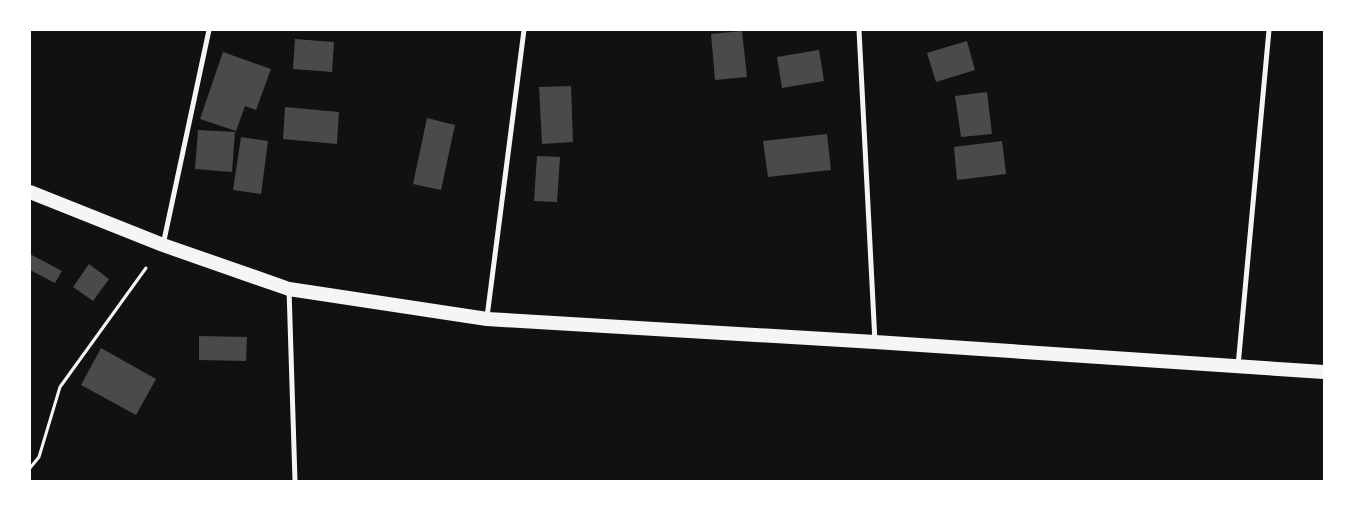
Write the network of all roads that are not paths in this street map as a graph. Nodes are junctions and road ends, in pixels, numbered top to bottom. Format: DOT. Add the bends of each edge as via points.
graph roads {
  1 [pos="209,30"];
  2 [pos="524,30"];
  3 [pos="859,30"];
  4 [pos="1269,30"];
  5 [pos="30,192"];
  6 [pos="163,245"];
  7 [pos="289,289"];
  8 [pos="487,319"];
  9 [pos="875,342"];
  10 [pos="1238,367"];
  11 [pos="1324,372"];
  12 [pos="295,481"];
  1 -- 6 [label="street"];
  2 -- 8 [label="street"];
  3 -- 9 [label="street"];
  4 -- 10 [label="street"];
  5 -- 6 [label="highway"];
  6 -- 7 [label="highway"];
  7 -- 8 [label="highway"];
  7 -- 12 [label="street"];
  8 -- 9 [label="highway"];
  9 -- 10 [label="highway"];
  10 -- 11 [label="highway"];
}
